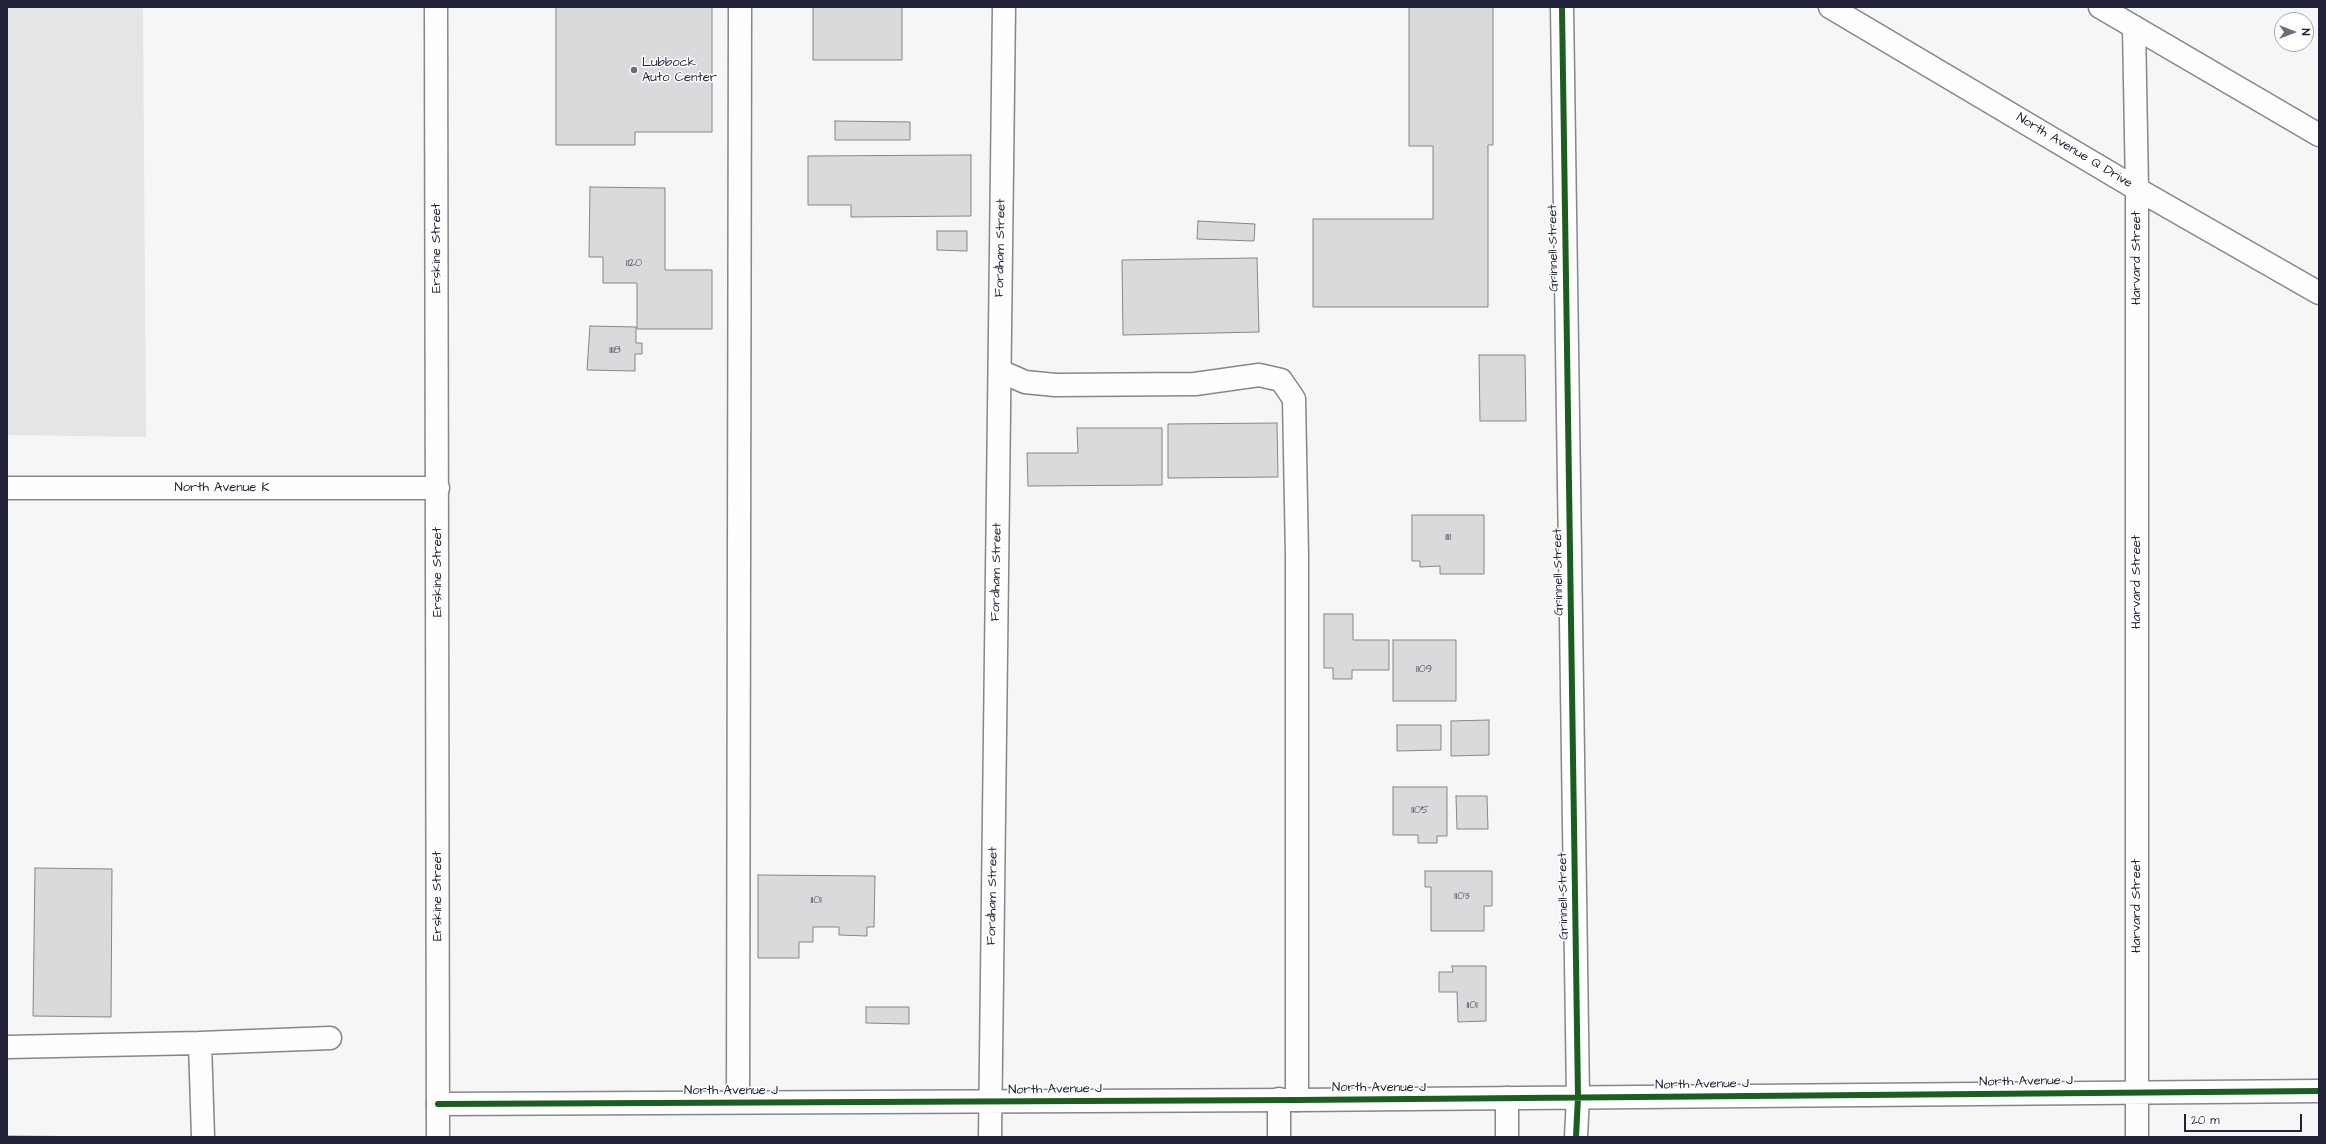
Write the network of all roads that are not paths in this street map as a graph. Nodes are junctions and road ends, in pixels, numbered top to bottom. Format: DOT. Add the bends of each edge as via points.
graph roads {
  1 [pos="436,7"];
  2 [pos="740,7"];
  3 [pos="1004,7"];
  4 [pos="1562,7"];
  5 [pos="1830,7"];
  6 [pos="2100,7"];
  7 [pos="2134,27"];
  8 [pos="2319,135"];
  9 [pos="2137,189"];
  10 [pos="2319,294"];
  11 [pos="1000,371"];
  12 [pos="7,488"];
  13 [pos="438,488"];
  14 [pos="330,1038"];
  15 [pos="200,1043"];
  16 [pos="7,1047"];
  17 [pos="2136,1092"];
  18 [pos="2319,1092"];
  19 [pos="1507,1098"];
  20 [pos="1578,1098"];
  21 [pos="1288,1099"];
  22 [pos="990,1101"];
  23 [pos="738,1102"];
  24 [pos="438,1104"];
  25 [pos="203,1137"];
  26 [pos="438,1137"];
  27 [pos="990,1137"];
  28 [pos="1280,1137"];
  29 [pos="1507,1137"];
  30 [pos="1576,1137"];
  31 [pos="2137,1137"];
  1 -- 13 [label="street, Erskine Street"];
  2 -- 23 [label="street"];
  3 -- 11 [label="street, Fordham Street"];
  4 -- 20 [label="street, Grinnell Street"];
  5 -- 9 [label="street, North Avenue Q Drive"];
  6 -- 7 [label="street"];
  7 -- 8 [label="street"];
  7 -- 9 [label="street, Harvard Street"];
  9 -- 10 [label="street, North Avenue Q Drive"];
  9 -- 17 [label="street, Harvard Street"];
  11 -- 21 [label="street" via="1025,382 1055,385 1194,384 1260,375 1281,380 1294,399 1297,556"];
  11 -- 22 [label="street, Fordham Street"];
  12 -- 13 [label="street, North Avenue K"];
  13 -- 24 [label="street, Erskine Street"];
  14 -- 15 [label="street"];
  15 -- 16 [label="street"];
  15 -- 25 [label="street"];
  17 -- 18 [label="street, North Avenue J"];
  17 -- 20 [label="street, North Avenue J"];
  17 -- 31 [label="street, Harvard Street"];
  19 -- 20 [label="street, North Avenue J"];
  19 -- 21 [label="street, North Avenue J"];
  19 -- 29 [label="street"];
  20 -- 30 [label="street, Grinnell Street"];
  21 -- 22 [label="street, North Avenue J"];
  21 -- 28 [label="street"];
  22 -- 23 [label="street, North Avenue J"];
  22 -- 27 [label="street, Fordham Street"];
  23 -- 24 [label="street, North Avenue J"];
  24 -- 26 [label="street, Erskine Street"];
}
